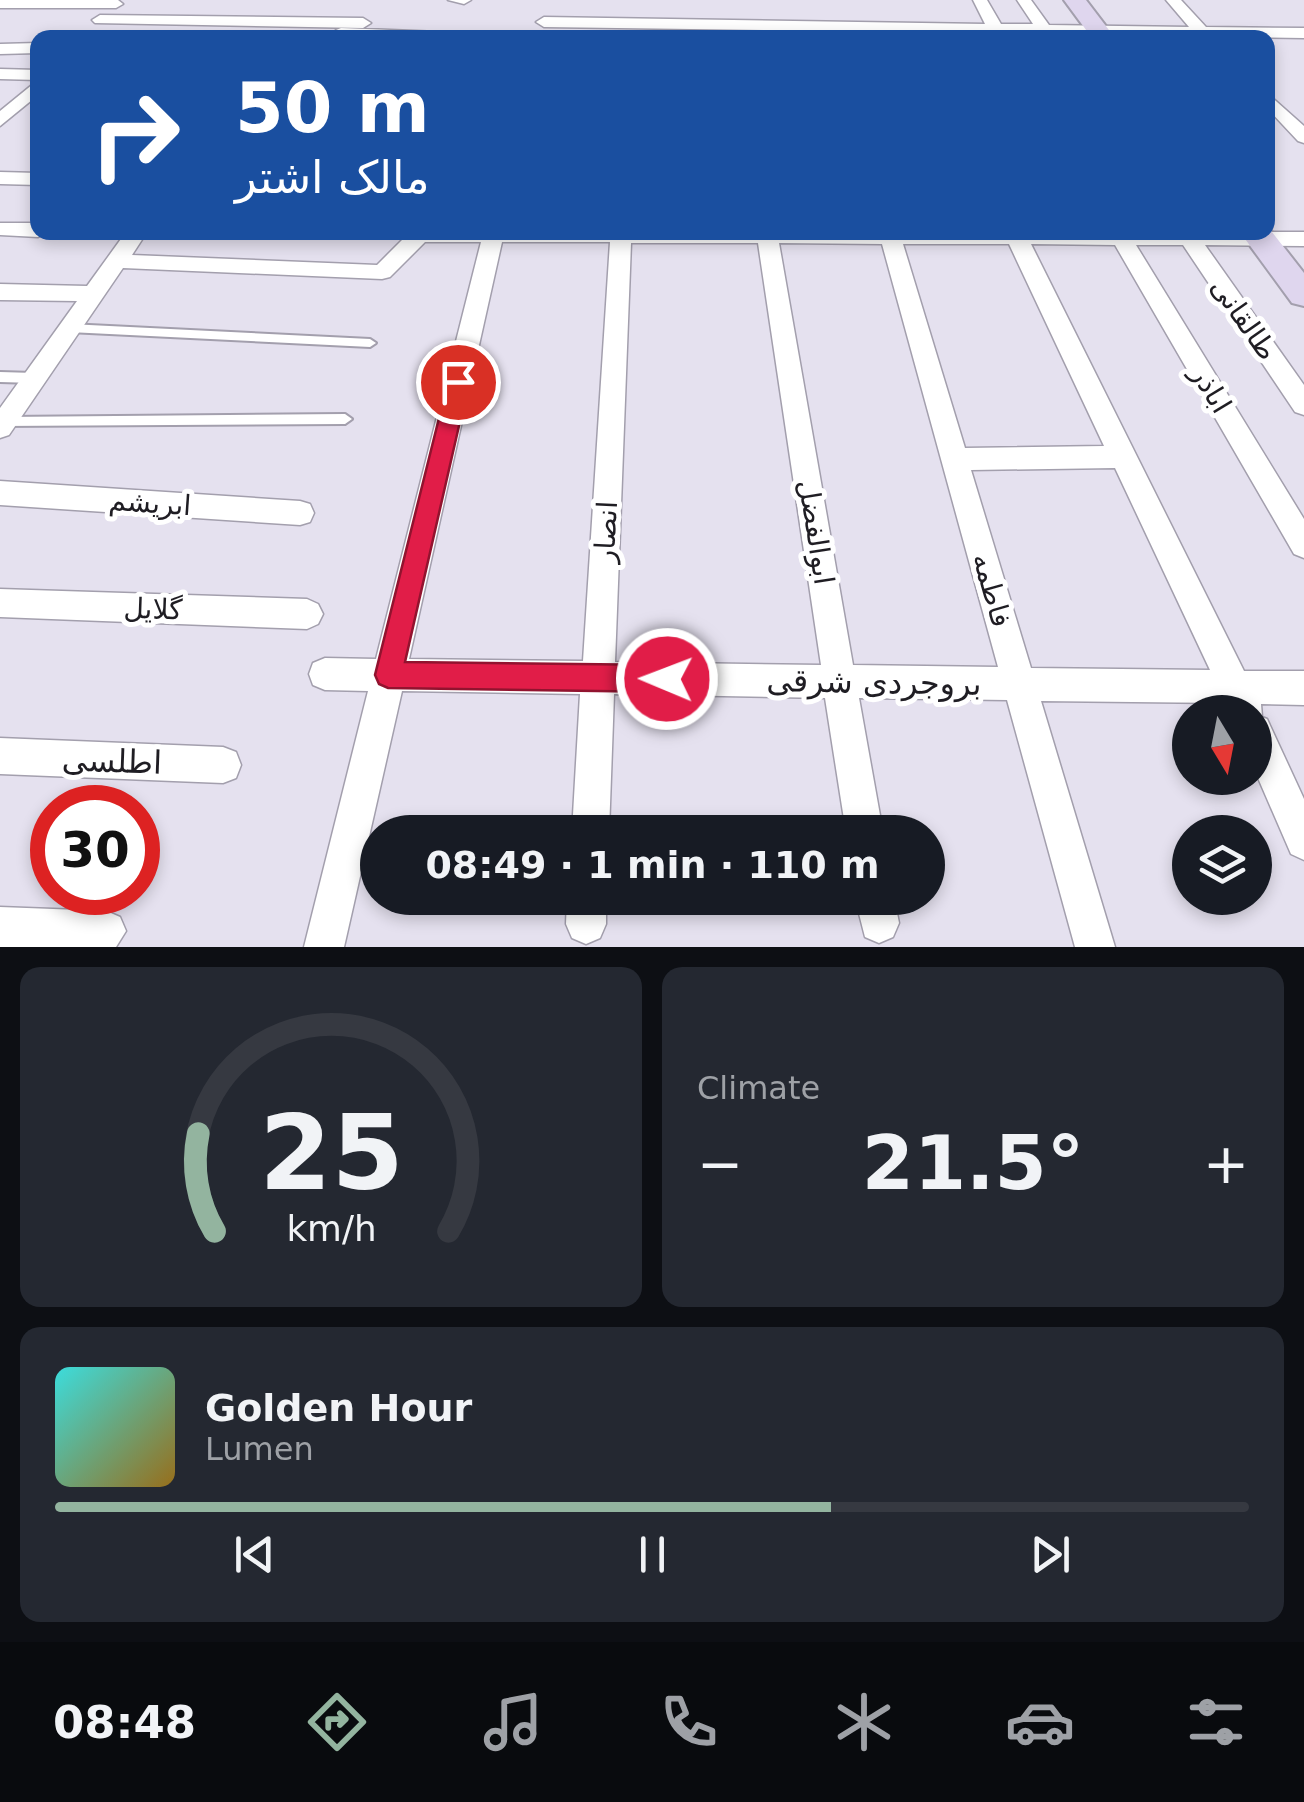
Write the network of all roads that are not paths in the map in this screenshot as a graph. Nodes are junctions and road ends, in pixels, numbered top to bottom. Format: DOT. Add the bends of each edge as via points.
graph roads {
  1 [pos="455,0"];
  2 [pos="464,0"];
  3 [pos="548,0"];
  4 [pos="634,0"];
  5 [pos="980,0"];
  6 [pos="1024,0"];
  7 [pos="1075,0"];
  8 [pos="1173,0"];
  9 [pos="118,2"];
  10 [pos="0,4"];
  11 [pos="363,23"];
  12 [pos="733,25"];
  13 [pos="830,25"];
  14 [pos="916,26"];
  15 [pos="335,30"];
  16 [pos="410,30"];
  17 [pos="542,30"];
  18 [pos="632,30"];
  19 [pos="971,30"];
  20 [pos="997,30"];
  21 [pos="1045,30"];
  22 [pos="1098,30"];
  23 [pos="1201,30"];
  24 [pos="1275,33"];
  25 [pos="1304,33"];
  26 [pos="0,48"];
  27 [pos="30,48"];
  28 [pos="0,74"];
  29 [pos="30,75"];
  30 [pos="30,93"];
  31 [pos="1294,117"];
  32 [pos="0,121"];
  33 [pos="1304,137"];
  34 [pos="0,178"];
  35 [pos="30,179"];
  36 [pos="0,229"];
  37 [pos="30,230"];
  38 [pos="1275,236"];
  39 [pos="1304,238"];
  40 [pos="130,240"];
  41 [pos="417,240"];
  42 [pos="493,240"];
  43 [pos="621,240"];
  44 [pos="768,240"];
  45 [pos="892,240"];
  46 [pos="1017,240"];
  47 [pos="1123,240"];
  48 [pos="1189,240"];
  49 [pos="1261,240"];
  50 [pos="117,260"];
  51 [pos="0,292"];
  52 [pos="92,294"];
  53 [pos="1304,295"];
  54 [pos="68,328"];
  55 [pos="370,342"];
  56 [pos="0,377"];
  57 [pos="34,378"];
  58 [pos="1304,405"];
  59 [pos="344,419"];
  60 [pos="2,425"];
  61 [pos="1123,457"];
  62 [pos="954,458"];
  63 [pos="0,493"];
  64 [pos="300,513"];
  65 [pos="1304,545"];
  66 [pos="0,603"];
  67 [pos="307,614"];
  68 [pos="325,674"];
  69 [pos="388,675"];
  70 [pos="598,678"];
  71 [pos="840,682"];
  72 [pos="1019,684"];
  73 [pos="1304,688"];
  74 [pos="1172,695"];
  75 [pos="1239,695"];
  76 [pos="1267,695"];
  77 [pos="0,756"];
  78 [pos="223,766"];
  79 [pos="1272,770"];
  80 [pos="591,815"];
  81 [pos="861,815"];
  82 [pos="1304,842"];
  83 [pos="0,927"];
  84 [pos="106,931"];
  85 [pos="324,947"];
  86 [pos="1095,947"];
  1 -- 2 [label="street"];
  3 -- 17 [label="street"];
  4 -- 18 [label="street"];
  5 -- 20 [label="street"];
  6 -- 21 [label="street"];
  7 -- 22 [label="street"];
  8 -- 23 [label="street"];
  9 -- 10 [label="street"];
  9 -- 11 [label="street" via="96,24"];
  11 -- 15 [label="street"];
  11 -- 16 [label="street"];
  12 -- 13 [label="street"];
  12 -- 18 [label="street"];
  13 -- 14 [label="street"];
  14 -- 19 [label="street"];
  17 -- 18 [label="street"];
  24 -- 25 [label="street"];
  26 -- 27 [label="street"];
  28 -- 29 [label="street"];
  30 -- 32 [label="street"];
  31 -- 33 [label="street"];
  34 -- 35 [label="street"];
  36 -- 37 [label="street"];
  38 -- 39 [label="street"];
  40 -- 50 [label="street"];
  41 -- 50 [label="street" via="382,272"];
  42 -- 69 [label="street"];
  43 -- 70 [label="street, انصار"];
  44 -- 71 [label="street, ابوالفضل"];
  45 -- 62 [label="street, فاطمه"];
  46 -- 61 [label="street"];
  47 -- 65 [label="street, اباذر"];
  48 -- 58 [label="street, طالقانی"];
  49 -- 53 [label="street"];
  50 -- 52 [label="street"];
  51 -- 52 [label="street"];
  52 -- 54 [label="street"];
  54 -- 55 [label="lane"];
  54 -- 57 [label="street"];
  56 -- 57 [label="lane"];
  57 -- 60 [label="street"];
  59 -- 60 [label="lane"];
  61 -- 62 [label="street"];
  61 -- 75 [label="street"];
  62 -- 72 [label="street, فاطمه"];
  63 -- 64 [label="street, ابریشم"];
  66 -- 67 [label="street, گلایل"];
  68 -- 69 [label="street, بروجردی شرقی"];
  69 -- 70 [label="street, بروجردی شرقی"];
  69 -- 85 [label="street"];
  70 -- 71 [label="street, بروجردی شرقی"];
  70 -- 80 [label="street, انصار"];
  71 -- 72 [label="street, بروجردی شرقی"];
  71 -- 81 [label="street, ابوالفضل"];
  72 -- 74 [label="street, بروجردی شرقی"];
  72 -- 86 [label="street, فاطمه"];
  73 -- 76 [label="street, بروجردی شرقی"];
  77 -- 78 [label="street, اطلسی"];
  79 -- 82 [label="street"];
  83 -- 84 [label="street"];
}
